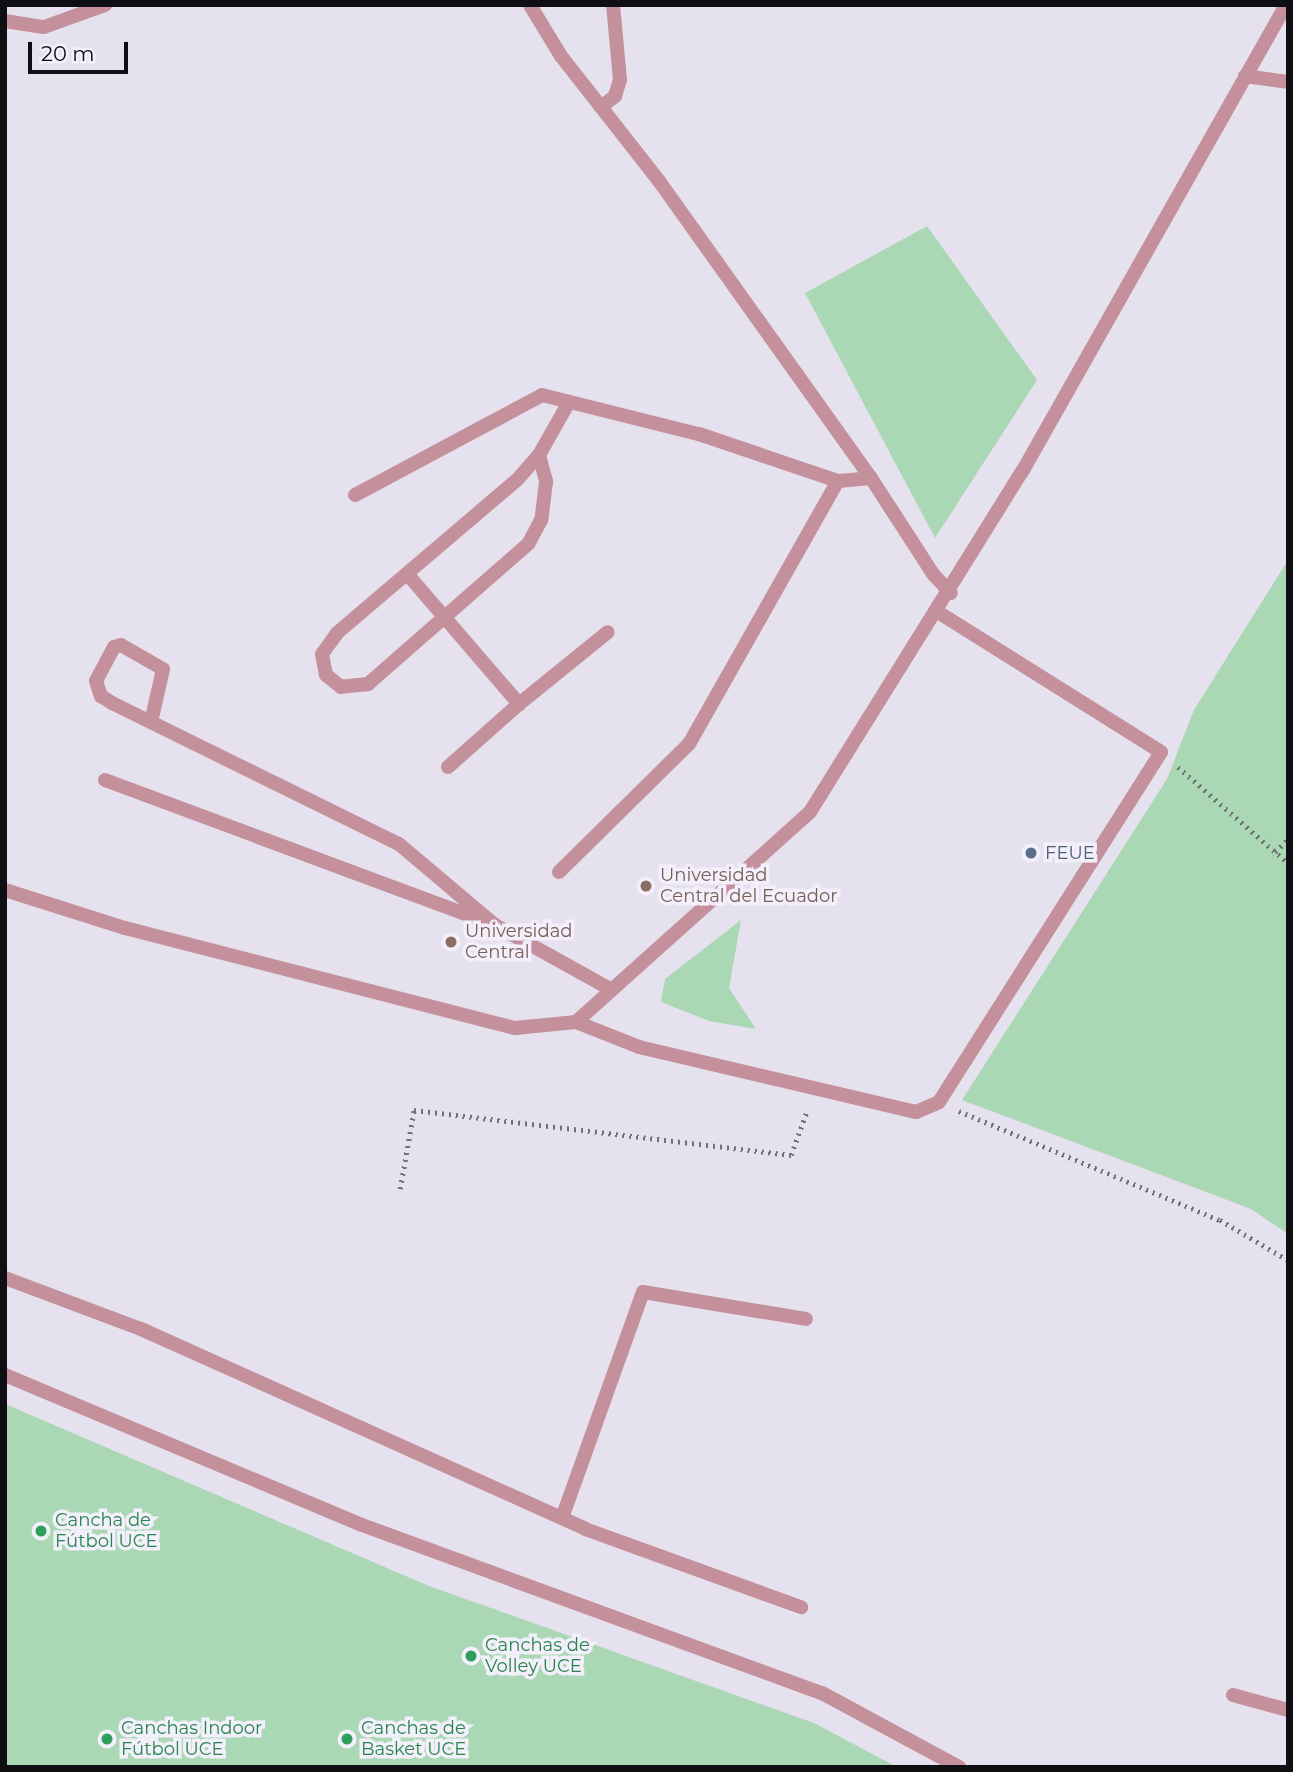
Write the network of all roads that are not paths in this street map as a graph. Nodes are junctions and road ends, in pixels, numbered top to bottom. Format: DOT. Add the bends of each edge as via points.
graph roads {
  1 [pos="105,5"];
  2 [pos="530,5"];
  3 [pos="614,5"];
  4 [pos="1286,5"];
  5 [pos="5,22"];
  6 [pos="1245,76"];
  7 [pos="1288,82"];
  8 [pos="601,107"];
  9 [pos="569,402"];
  10 [pos="539,455"];
  11 [pos="871,478"];
  12 [pos="838,481"];
  13 [pos="355,495"];
  14 [pos="409,576"];
  15 [pos="951,593"];
  16 [pos="936,611"];
  17 [pos="445,619"];
  18 [pos="608,632"];
  19 [pos="519,704"];
  20 [pos="151,722"];
  21 [pos="447,767"];
  22 [pos="105,780"];
  23 [pos="559,872"];
  24 [pos="5,890"];
  25 [pos="495,925"];
  26 [pos="610,989"];
  27 [pos="576,1022"];
  28 [pos="5,1278"];
  29 [pos="806,1319"];
  30 [pos="5,1375"];
  31 [pos="562,1518"];
  32 [pos="801,1607"];
  33 [pos="1233,1695"];
  34 [pos="1288,1710"];
  35 [pos="959,1767"];
  1 -- 5 [label="lane" via="44,27"];
  2 -- 8 [label="lane"];
  3 -- 8 [label="lane" via="620,80 614,96"];
  4 -- 6 [label="lane"];
  6 -- 7 [label="lane"];
  6 -- 15 [label="lane"];
  8 -- 11 [label="lane"];
  9 -- 10 [label="lane"];
  9 -- 12 [label="lane" via="699,434"];
  9 -- 13 [label="lane" via="542,395"];
  10 -- 14 [label="lane"];
  10 -- 17 [label="lane" via="546,482 541,520 528,544"];
  11 -- 12 [label="lane"];
  11 -- 15 [label="lane" via="933,574"];
  12 -- 23 [label="lane" via="689,744"];
  14 -- 17 [label="lane"];
  14 -- 17 [label="lane" via="337,633 322,654 326,675 341,687 368,684"];
  15 -- 16 [label="lane"];
  16 -- 26 [label="lane" via="810,812"];
  16 -- 27 [label="lane" via="1161,752 939,1102 916,1112 639,1047"];
  17 -- 19 [label="lane"];
  18 -- 19 [label="lane"];
  19 -- 21 [label="lane"];
  20 -- 20 [label="lane" via="163,669 121,645 114,647 96,688 101,696"];
  20 -- 25 [label="lane" via="398,844"];
  22 -- 25 [label="lane"];
  24 -- 27 [label="lane" via="125,928 515,1028"];
  25 -- 26 [label="lane"];
  26 -- 27 [label="lane"];
  28 -- 31 [label="lane" via="141,1329"];
  29 -- 31 [label="lane" via="643,1292"];
  30 -- 35 [label="lane" via="362,1525 821,1693"];
  31 -- 32 [label="lane"];
  33 -- 34 [label="lane"];
}
